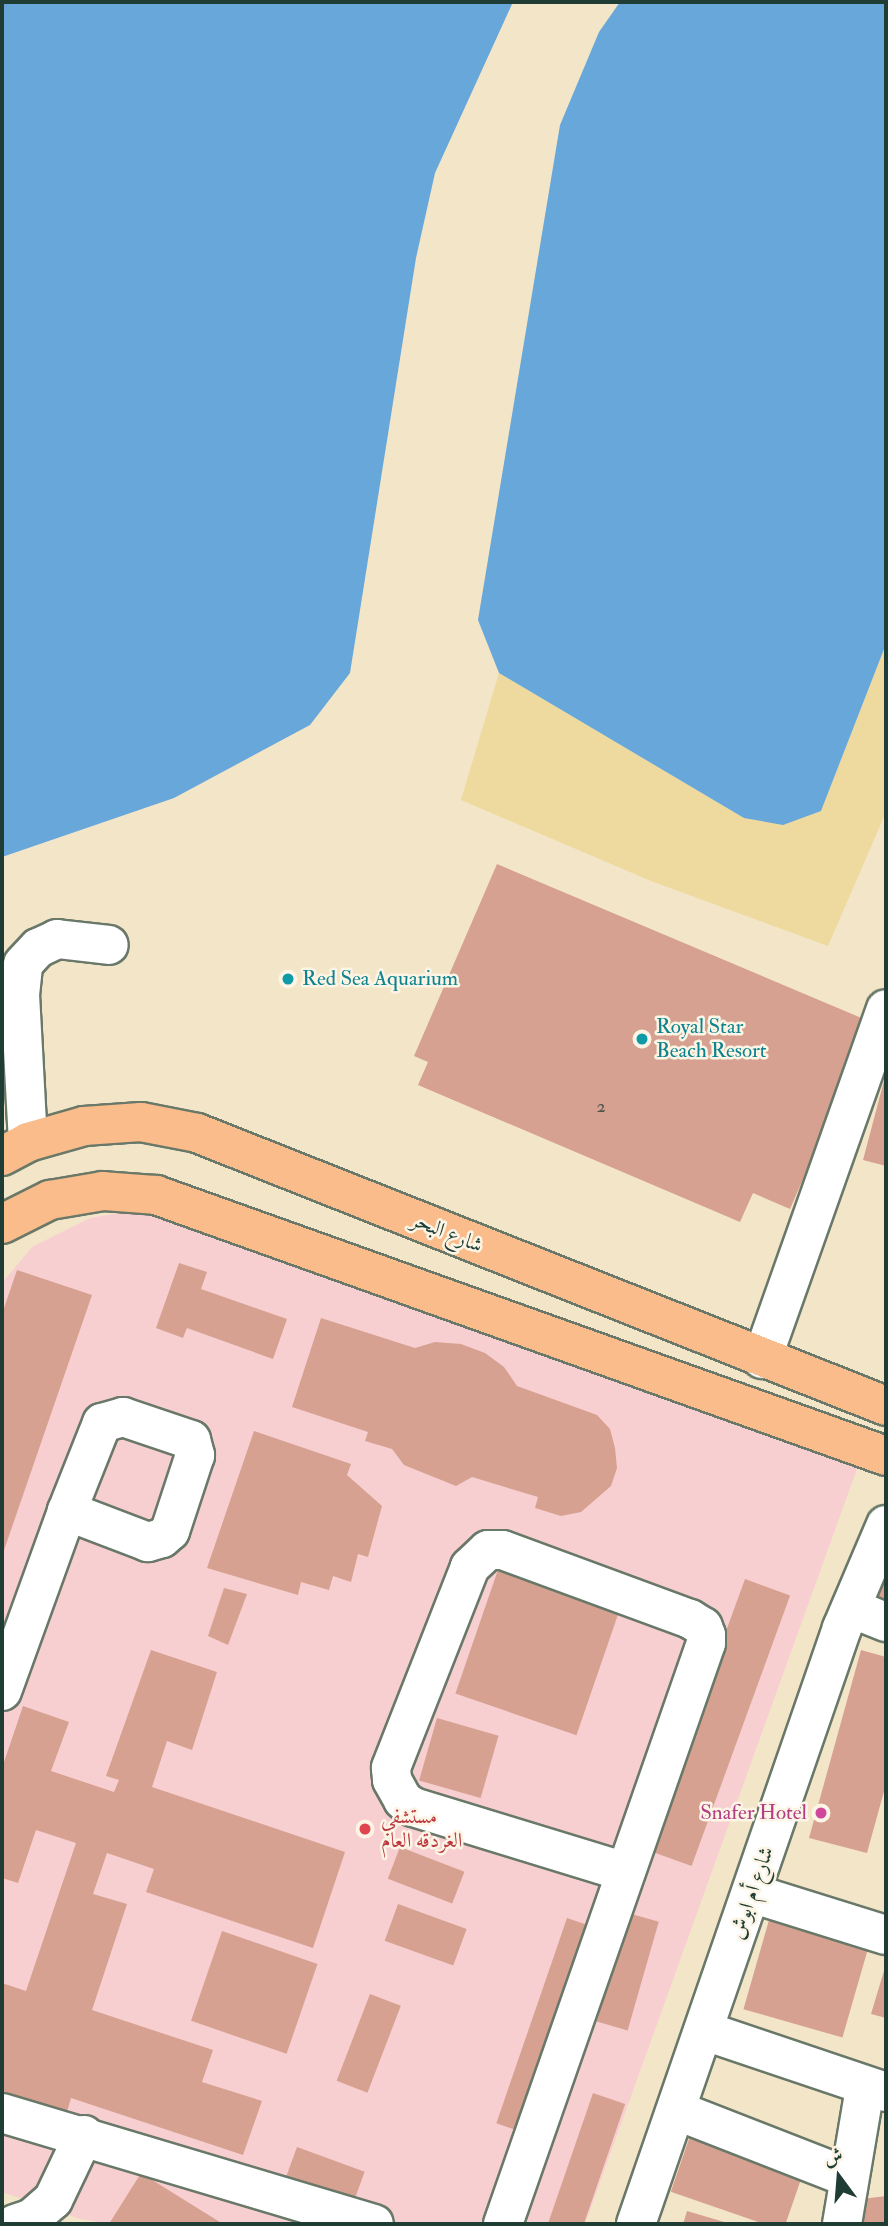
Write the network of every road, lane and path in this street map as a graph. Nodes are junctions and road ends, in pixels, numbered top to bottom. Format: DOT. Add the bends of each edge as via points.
graph roads {
  1 [pos="109,945"];
  2 [pos="886,1009"];
  3 [pos="14,1083"];
  4 [pos="15,1149"];
  5 [pos="2,1224"];
  6 [pos="762,1359"];
  7 [pos="886,1406"];
  8 [pos="886,1456"];
  9 [pos="67,1511"];
  10 [pos="886,1525"];
  11 [pos="851,1608"];
  12 [pos="886,1622"];
  13 [pos="2,1691"];
  14 [pos="625,1872"];
  15 [pos="751,1894"];
  16 [pos="886,1935"];
  17 [pos="705,2031"];
  18 [pos="876,2090"];
  19 [pos="678,2111"];
  20 [pos="3,2117"];
  21 [pos="84,2135"];
  22 [pos="847,2177"];
  23 [pos="2,2210"];
  24 [pos="13,2224"];
  25 [pos="374,2224"];
  26 [pos="503,2224"];
  27 [pos="636,2224"];
  28 [pos="842,2224"];
  1 -- 3 [label="street" via="57,939 38,948 23,964"];
  2 -- 6 [label="street"];
  3 -- 4 [label="street"];
  4 -- 6 [label="main road, شارع البحر" via="84,1126 141,1122 197,1133"];
  5 -- 8 [label="main road" via="50,1200 103,1191 156,1195"];
  6 -- 7 [label="main road, شارع البحر"];
  9 -- 13 [label="street"];
  10 -- 11 [label="street, شارع أم ابوش"];
  11 -- 12 [label="street"];
  11 -- 15 [label="street, شارع أم ابوش"];
  14 -- 14 [label="street" via="413,1807 403,1800 392,1780 391,1768 470,1567 488,1550 502,1550 703,1628 706,1643"];
  14 -- 26 [label="street"];
  15 -- 16 [label="street"];
  15 -- 17 [label="street, شارع أم ابوش"];
  17 -- 18 [label="street"];
  17 -- 19 [label="street, شارع أم ابوش"];
  18 -- 22 [label="street"];
  19 -- 22 [label="street"];
  19 -- 27 [label="street, شارع أم ابوش"];
  20 -- 21 [label="street"];
  21 -- 24 [label="street" via="53,2200 32,2218"];
  21 -- 25 [label="street"];
  22 -- 28 [label="street"];
  23 -- 24 [label="street"];
}
